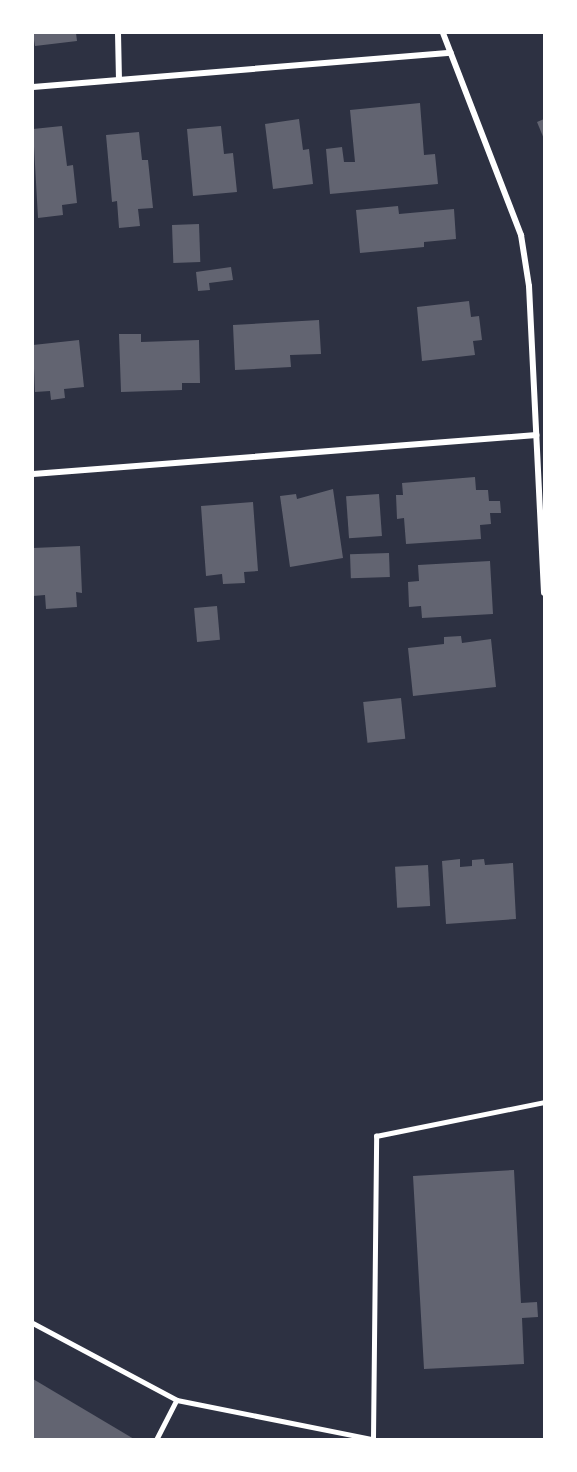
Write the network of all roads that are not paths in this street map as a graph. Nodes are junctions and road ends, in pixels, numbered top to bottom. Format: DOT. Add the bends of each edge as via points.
graph roads {
  1 [pos="118,33"];
  2 [pos="443,33"];
  3 [pos="451,53"];
  4 [pos="119,80"];
  5 [pos="33,87"];
  6 [pos="536,435"];
  7 [pos="33,474"];
  8 [pos="544,593"];
  9 [pos="544,1101"];
  10 [pos="33,1323"];
  11 [pos="177,1400"];
  12 [pos="158,1439"];
  13 [pos="372,1439"];
  1 -- 4 [label="street"];
  2 -- 3 [label="street"];
  3 -- 4 [label="street"];
  3 -- 6 [label="street" via="521,235 529,286"];
  4 -- 5 [label="street"];
  6 -- 7 [label="street"];
  6 -- 8 [label="street"];
  9 -- 13 [label="lane" via="376,1136"];
  10 -- 11 [label="lane"];
  11 -- 12 [label="lane"];
  11 -- 13 [label="lane"];
}
